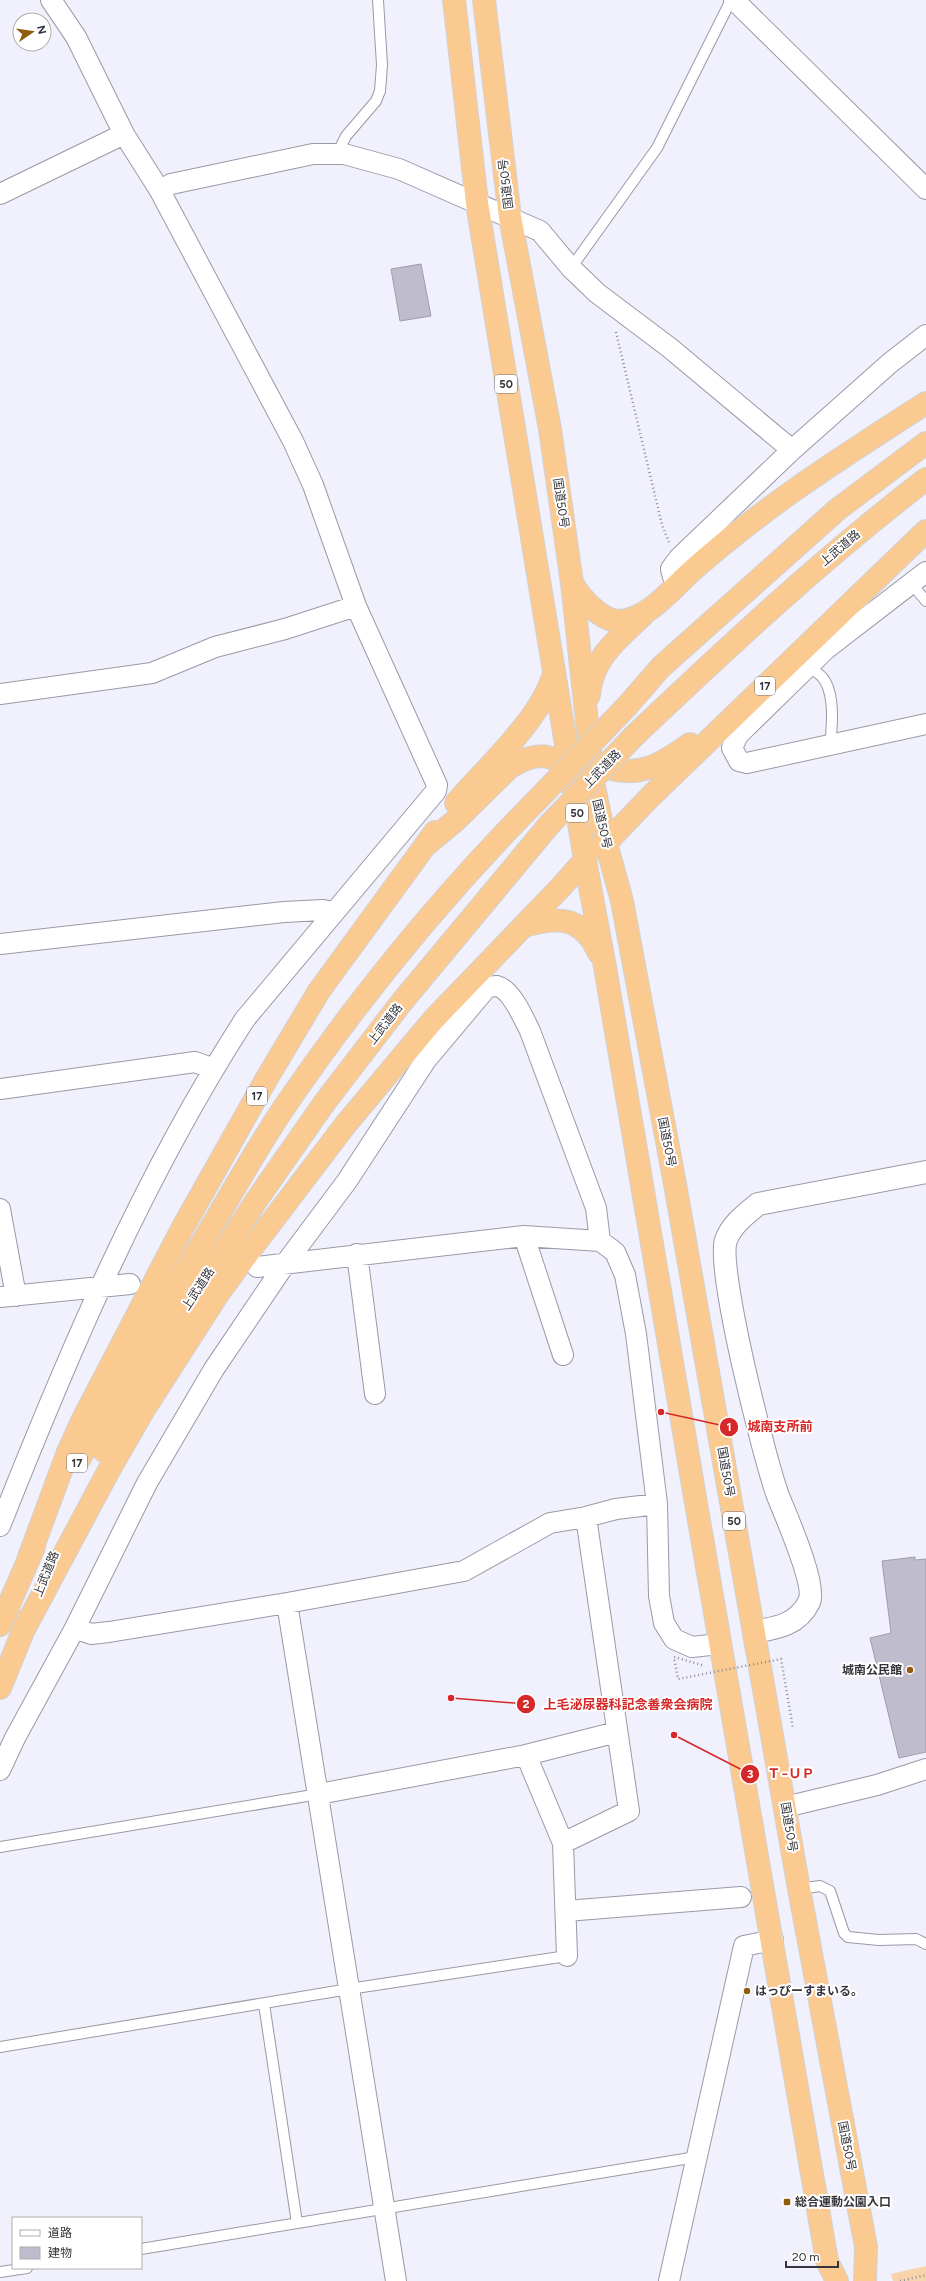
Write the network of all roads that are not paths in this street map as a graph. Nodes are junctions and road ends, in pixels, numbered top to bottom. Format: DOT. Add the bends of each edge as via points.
graph roads {
  1 [pos="51,0"];
  2 [pos="378,0"];
  3 [pos="454,0"];
  4 [pos="484,0"];
  5 [pos="733,0"];
  6 [pos="124,134"];
  7 [pos="336,154"];
  8 [pos="926,190"];
  9 [pos="160,191"];
  10 [pos="0,194"];
  11 [pos="477,203"];
  12 [pos="510,217"];
  13 [pos="570,268"];
  14 [pos="926,335"];
  15 [pos="926,403"];
  16 [pos="926,443"];
  17 [pos="792,450"];
  18 [pos="926,479"];
  19 [pos="926,531"];
  20 [pos="918,578"];
  21 [pos="679,582"];
  22 [pos="572,583"];
  23 [pos="926,600"];
  24 [pos="356,606"];
  25 [pos="645,612"];
  26 [pos="802,662"];
  27 [pos="554,673"];
  28 [pos="0,694"];
  29 [pos="737,714"];
  30 [pos="587,718"];
  31 [pos="926,724"];
  32 [pos="565,739"];
  33 [pos="830,746"];
  34 [pos="592,762"];
  35 [pos="569,766"];
  36 [pos="594,787"];
  37 [pos="606,843"];
  38 [pos="426,845"];
  39 [pos="585,860"];
  40 [pos="333,912"];
  41 [pos="524,926"];
  42 [pos="0,944"];
  43 [pos="605,967"];
  44 [pos="214,1069"];
  45 [pos="0,1089"];
  46 [pos="926,1172"];
  47 [pos="0,1209"];
  48 [pos="524,1236"];
  49 [pos="600,1241"];
  50 [pos="357,1254"];
  51 [pos="285,1264"];
  52 [pos="257,1267"];
  53 [pos="130,1284"];
  54 [pos="101,1287"];
  55 [pos="8,1296"];
  56 [pos="563,1355"];
  57 [pos="375,1394"];
  58 [pos="658,1504"];
  59 [pos="586,1517"];
  60 [pos="0,1526"];
  61 [pos="28,1560"];
  62 [pos="287,1603"];
  63 [pos="0,1625"];
  64 [pos="76,1628"];
  65 [pos="754,1632"];
  66 [pos="22,1633"];
  67 [pos="719,1644"];
  68 [pos="0,1688"];
  69 [pos="617,1732"];
  70 [pos="526,1755"];
  71 [pos="926,1769"];
  72 [pos="0,1770"];
  73 [pos="319,1794"];
  74 [pos="785,1807"];
  75 [pos="563,1843"];
  76 [pos="0,1847"];
  77 [pos="799,1889"];
  78 [pos="741,1897"];
  79 [pos="566,1911"];
  80 [pos="773,1940"];
  81 [pos="926,1944"];
  82 [pos="567,1956"];
  83 [pos="349,1989"];
  84 [pos="264,2004"];
  85 [pos="0,2048"];
  86 [pos="696,2157"];
  87 [pos="384,2208"];
  88 [pos="297,2223"];
  89 [pos="142,2249"];
  90 [pos="20,2269"];
  91 [pos="0,2272"];
  92 [pos="396,2281"];
  93 [pos="669,2281"];
  94 [pos="837,2281"];
  95 [pos="865,2281"];
  1 -- 6 [label="street" via="76,37"];
  2 -- 7 [label="lane" via="382,65 380,91 376,101 346,136"];
  3 -- 11 [label="highway, 国道50号 / 50"];
  4 -- 12 [label="highway, 国道50号 / 50"];
  5 -- 8 [label="street"];
  5 -- 13 [label="lane" via="657,148"];
  6 -- 9 [label="street"];
  6 -- 10 [label="street"];
  7 -- 9 [label="street" via="313,154 171,184"];
  7 -- 11 [label="street" via="366,159 399,169"];
  9 -- 24 [label="street" via="304,463"];
  11 -- 12 [label="street"];
  11 -- 27 [label="highway, 国道50号 / 50"];
  12 -- 13 [label="street" via="540,231"];
  12 -- 22 [label="highway, 国道50号 / 50" via="550,429"];
  13 -- 17 [label="street" via="597,293 670,348"];
  14 -- 17 [label="street" via="890,363"];
  15 -- 21 [label="highway" via="773,503"];
  16 -- 61 [label="highway, 上武道路 / 17, bridge" via="838,510 661,667 473,867 401,950 344,1023 282,1110 242,1174 129,1366"];
  17 -- 21 [label="street" via="679,558 671,569 672,577"];
  18 -- 66 [label="highway, 上武道路 / 17, bridge" via="796,586 635,735 549,825 362,1053 258,1198 130,1402 62,1534"];
  19 -- 26 [label="highway, 17"];
  20 -- 23 [label="lane"];
  20 -- 26 [label="street" via="826,649"];
  21 -- 25 [label="highway"];
  22 -- 25 [label="highway" via="581,598 607,617 617,621"];
  22 -- 30 [label="highway, 国道50号 / 50"];
  24 -- 28 [label="street" via="285,629 215,647 152,673"];
  24 -- 40 [label="street" via="437,785 436,791"];
  25 -- 30 [label="highway" via="606,652 591,678"];
  26 -- 29 [label="highway, 17"];
  26 -- 33 [label="lane" via="821,676 828,686"];
  26 -- 33 [label="street" via="738,735 733,742 732,752 739,761 747,763"];
  27 -- 32 [label="highway, 国道50号 / 50"];
  27 -- 38 [label="highway, 17" via="550,687 534,713 452,808"];
  29 -- 34 [label="highway" via="726,715 682,750 646,770 616,770"];
  29 -- 37 [label="highway, 17"];
  30 -- 34 [label="highway, 国道50号 / 50"];
  31 -- 33 [label="street"];
  32 -- 34 [label="highway" via="576,751"];
  32 -- 35 [label="highway, 国道50号 / 50"];
  34 -- 36 [label="highway, 国道50号 / 50"];
  35 -- 36 [label="highway, 17"];
  35 -- 38 [label="highway, 17" via="541,755 519,762 510,767"];
  35 -- 39 [label="highway, 国道50号 / 50"];
  36 -- 37 [label="highway, 国道50号 / 50"];
  36 -- 39 [label="highway" via="593,830"];
  37 -- 65 [label="highway, 国道50号 / 50" via="622,901"];
  38 -- 61 [label="highway, 17" via="320,991 267,1078 182,1229 83,1419"];
  39 -- 41 [label="highway, 17"];
  39 -- 43 [label="highway, 国道50号 / 50"];
  40 -- 42 [label="street" via="284,912"];
  40 -- 44 [label="street" via="307,947 245,1019"];
  41 -- 43 [label="highway" via="552,919 571,922 591,938"];
  41 -- 66 [label="highway, 17" via="434,1019 346,1124 218,1294 108,1472"];
  43 -- 67 [label="highway, 国道50号 / 50"];
  44 -- 45 [label="street" via="195,1062"];
  44 -- 54 [label="street" via="139,1207"];
  46 -- 65 [label="street" via="758,1204 740,1218 726,1240 725,1266 735,1323 769,1472 805,1567 811,1592 810,1602 800,1616 786,1626"];
  47 -- 55 [label="street"];
  48 -- 49 [label="street"];
  48 -- 50 [label="street"];
  48 -- 56 [label="street"];
  49 -- 51 [label="street" via="596,1208 530,1031 505,990 501,986 494,986 479,996 426,1060 347,1181"];
  49 -- 58 [label="street" via="615,1252 625,1275 636,1334"];
  50 -- 51 [label="street"];
  50 -- 57 [label="street"];
  51 -- 52 [label="street"];
  51 -- 64 [label="street" via="214,1368 147,1483"];
  53 -- 54 [label="street"];
  54 -- 55 [label="street"];
  54 -- 60 [label="street"];
  58 -- 59 [label="street" via="616,1509"];
  58 -- 67 [label="street" via="659,1596 664,1623 674,1639 692,1647"];
  59 -- 62 [label="street" via="550,1523 464,1571"];
  59 -- 69 [label="street"];
  61 -- 63 [label="highway, 上武道路 / 17"];
  62 -- 64 [label="street" via="110,1632 91,1634"];
  62 -- 73 [label="street"];
  64 -- 72 [label="street"];
  65 -- 74 [label="highway, 国道50号 / 50"];
  66 -- 68 [label="highway, 上武道路 / 17"];
  67 -- 80 [label="highway, 国道50号 / 50"];
  69 -- 70 [label="street"];
  69 -- 75 [label="street" via="629,1811"];
  70 -- 73 [label="street"];
  70 -- 75 [label="street"];
  71 -- 74 [label="street" via="877,1785"];
  73 -- 76 [label="lane"];
  73 -- 83 [label="street"];
  74 -- 77 [label="highway, 国道50号 / 50"];
  75 -- 79 [label="street"];
  77 -- 81 [label="lane" via="820,1886 830,1891 844,1933 848,1937 879,1940 916,1939"];
  77 -- 95 [label="highway, 国道50号 / 50" via="866,2247"];
  78 -- 79 [label="street"];
  79 -- 82 [label="street"];
  80 -- 86 [label="street" via="744,1946"];
  80 -- 94 [label="highway, 国道50号 / 50" via="827,2261"];
  82 -- 83 [label="lane"];
  83 -- 84 [label="lane"];
  83 -- 87 [label="street"];
  84 -- 85 [label="lane"];
  84 -- 88 [label="lane"];
  86 -- 87 [label="lane"];
  86 -- 93 [label="street"];
  87 -- 88 [label="lane"];
  87 -- 92 [label="street"];
  88 -- 89 [label="lane"];
  90 -- 91 [label="lane"];
}
